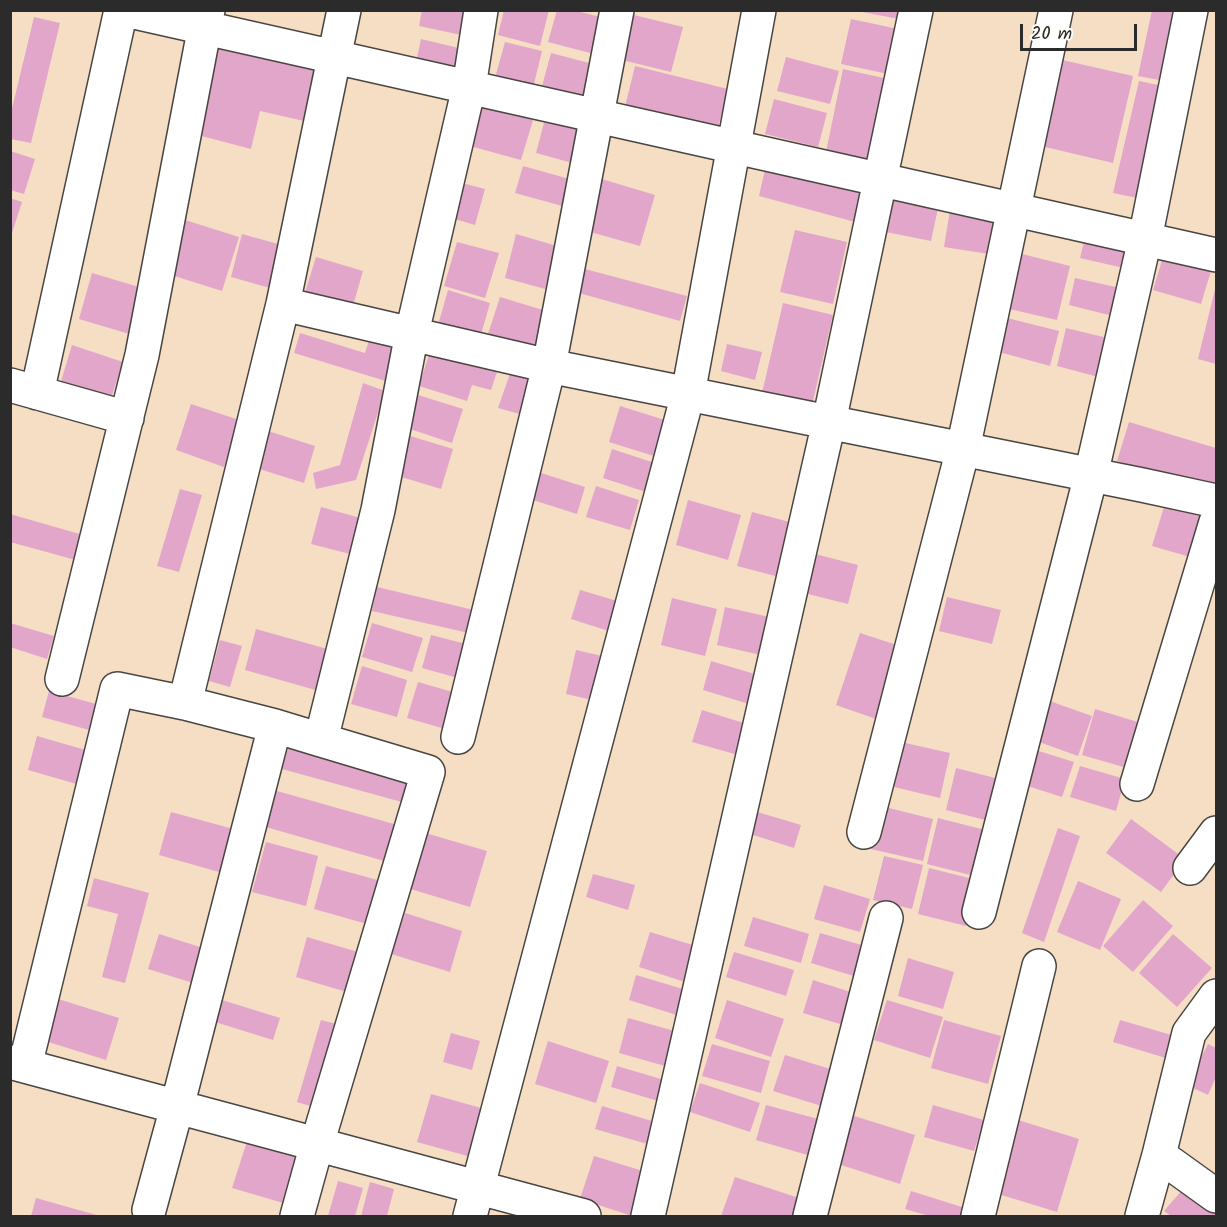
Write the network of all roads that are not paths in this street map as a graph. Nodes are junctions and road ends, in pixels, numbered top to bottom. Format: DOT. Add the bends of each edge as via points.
graph roads {
  1 [pos="123,10"];
  2 [pos="344,10"];
  3 [pos="481,10"];
  4 [pos="617,10"];
  5 [pos="759,10"];
  6 [pos="916,10"];
  7 [pos="1056,10"];
  8 [pos="1191,10"];
  9 [pos="206,19"];
  10 [pos="334,57"];
  11 [pos="469,87"];
  12 [pos="597,116"];
  13 [pos="734,147"];
  14 [pos="880,180"];
  15 [pos="1015,210"];
  16 [pos="1145,239"];
  17 [pos="1216,255"];
  18 [pos="283,304"];
  19 [pos="412,333"];
  20 [pos="549,366"];
  21 [pos="24,389"];
  22 [pos="688,394"];
  23 [pos="127,418"];
  24 [pos="829,422"];
  25 [pos="963,449"];
  26 [pos="1091,475"];
  27 [pos="1216,501"];
  28 [pos="1216,522"];
  29 [pos="62,679"];
  30 [pos="185,703"];
  31 [pos="275,726"];
  32 [pos="458,736"];
  33 [pos="321,740"];
  34 [pos="1137,784"];
  35 [pos="864,832"];
  36 [pos="1216,833"];
  37 [pos="1190,868"];
  38 [pos="980,912"];
  39 [pos="886,918"];
  40 [pos="1039,966"];
  41 [pos="1216,996"];
  42 [pos="18,1064"];
  43 [pos="177,1107"];
  44 [pos="318,1144"];
  45 [pos="1159,1155"];
  46 [pos="1216,1196"];
  47 [pos="474,1202"];
  48 [pos="149,1210"];
  49 [pos="297,1216"];
  50 [pos="584,1216"];
  51 [pos="648,1216"];
  52 [pos="810,1216"];
  53 [pos="978,1216"];
  54 [pos="1142,1216"];
  1 -- 9 [label="street"];
  1 -- 21 [label="street"];
  2 -- 10 [label="street"];
  3 -- 11 [label="street"];
  4 -- 12 [label="street"];
  5 -- 13 [label="street"];
  6 -- 14 [label="street"];
  7 -- 15 [label="street"];
  8 -- 16 [label="street"];
  9 -- 10 [label="street"];
  9 -- 23 [label="street"];
  10 -- 11 [label="street"];
  10 -- 18 [label="street"];
  11 -- 12 [label="street"];
  11 -- 19 [label="street"];
  12 -- 13 [label="street"];
  12 -- 20 [label="street"];
  13 -- 14 [label="street"];
  13 -- 22 [label="street"];
  14 -- 15 [label="street"];
  14 -- 24 [label="street"];
  15 -- 16 [label="street"];
  15 -- 25 [label="street"];
  16 -- 17 [label="street"];
  16 -- 26 [label="street"];
  18 -- 19 [label="street"];
  18 -- 30 [label="street"];
  19 -- 20 [label="street"];
  19 -- 33 [label="street" via="378,510"];
  20 -- 22 [label="street"];
  20 -- 32 [label="street"];
  21 -- 23 [label="street"];
  22 -- 24 [label="street"];
  22 -- 47 [label="street"];
  23 -- 29 [label="street"];
  24 -- 25 [label="street"];
  24 -- 51 [label="street"];
  25 -- 26 [label="street"];
  25 -- 35 [label="street"];
  26 -- 27 [label="street"];
  26 -- 38 [label="street"];
  28 -- 34 [label="street"];
  30 -- 31 [label="street"];
  30 -- 42 [label="street" via="117,689"];
  31 -- 33 [label="street"];
  31 -- 43 [label="street"];
  33 -- 44 [label="street" via="428,772"];
  36 -- 37 [label="street"];
  39 -- 52 [label="street"];
  40 -- 53 [label="street"];
  41 -- 45 [label="street" via="1189,1033"];
  42 -- 43 [label="street"];
  43 -- 44 [label="street"];
  43 -- 48 [label="street"];
  44 -- 47 [label="street"];
  44 -- 49 [label="street"];
  45 -- 46 [label="street"];
  45 -- 54 [label="street"];
  47 -- 50 [label="street"];
}
